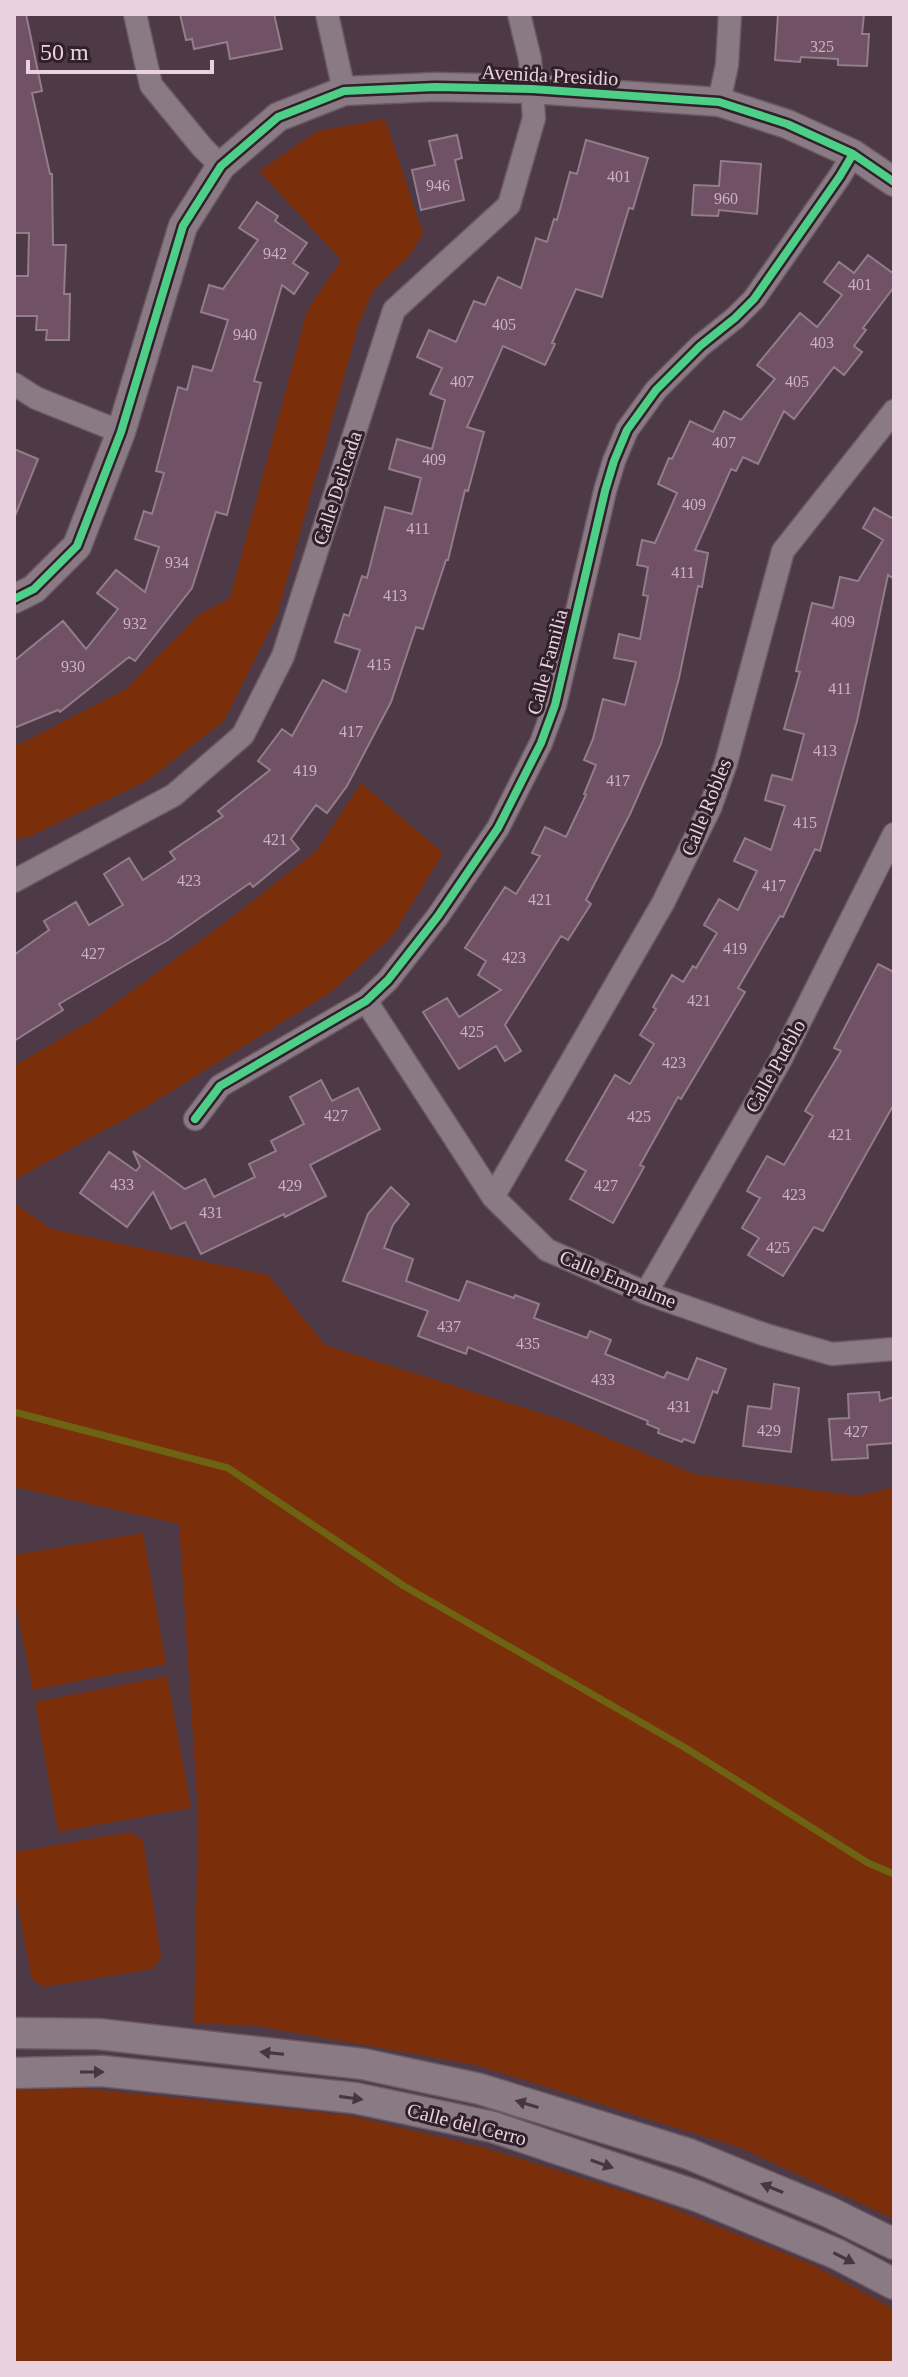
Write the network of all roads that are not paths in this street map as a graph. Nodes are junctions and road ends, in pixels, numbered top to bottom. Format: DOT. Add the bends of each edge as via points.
graph roads {
  1 [pos="135,14"];
  2 [pos="327,14"];
  3 [pos="519,14"];
  4 [pos="730,14"];
  5 [pos="532,89"];
  6 [pos="344,91"];
  7 [pos="719,102"];
  8 [pos="853,154"];
  9 [pos="221,166"];
  10 [pos="894,182"];
  11 [pos="14,384"];
  12 [pos="894,411"];
  13 [pos="121,432"];
  14 [pos="14,599"];
  15 [pos="894,834"];
  16 [pos="14,881"];
  17 [pos="366,1001"];
  18 [pos="195,1119"];
  19 [pos="493,1197"];
  20 [pos="646,1293"];
  21 [pos="894,1349"];
  22 [pos="14,2033"];
  23 [pos="14,2073"];
  24 [pos="894,2244"];
  25 [pos="894,2284"];
  1 -- 9 [label="street" via="151,85"];
  2 -- 6 [label="street"];
  3 -- 5 [label="street, Calle Delicada"];
  4 -- 7 [label="street"];
  5 -- 6 [label="street, Avenida Presidio"];
  5 -- 7 [label="street, Avenida Presidio"];
  5 -- 16 [label="street, Calle Delicada" via="534,118 509,205 394,310 283,656 243,735 174,795"];
  6 -- 9 [label="street, Avenida Presidio" via="278,117"];
  7 -- 8 [label="street, Avenida Presidio" via="787,124"];
  8 -- 10 [label="street, Avenida Presidio"];
  8 -- 17 [label="street, Calle Familia" via="754,299 656,390 627,430 605,491 555,705 541,743 498,828 438,916"];
  9 -- 13 [label="street, Avenida Presidio" via="183,226"];
  11 -- 13 [label="street"];
  12 -- 19 [label="street, Calle Robles" via="783,551 710,808 663,903"];
  13 -- 14 [label="street, Avenida Presidio" via="77,546 34,589"];
  15 -- 20 [label="street, Calle Pueblo" via="780,1061"];
  17 -- 18 [label="street, Calle Familia" via="220,1086"];
  17 -- 19 [label="street, Calle Empalme"];
  19 -- 20 [label="street, Calle Empalme" via="547,1250"];
  20 -- 21 [label="street, Calle Empalme" via="832,1354"];
  24 -- 22 [label="main road, Calle del Cerro, one-way" via="689,2154 480,2089 363,2064 98,2034"];
  23 -- 25 [label="main road, Calle del Cerro, one-way" via="102,2071 355,2098 493,2127 697,2196 837,2254"];
}
